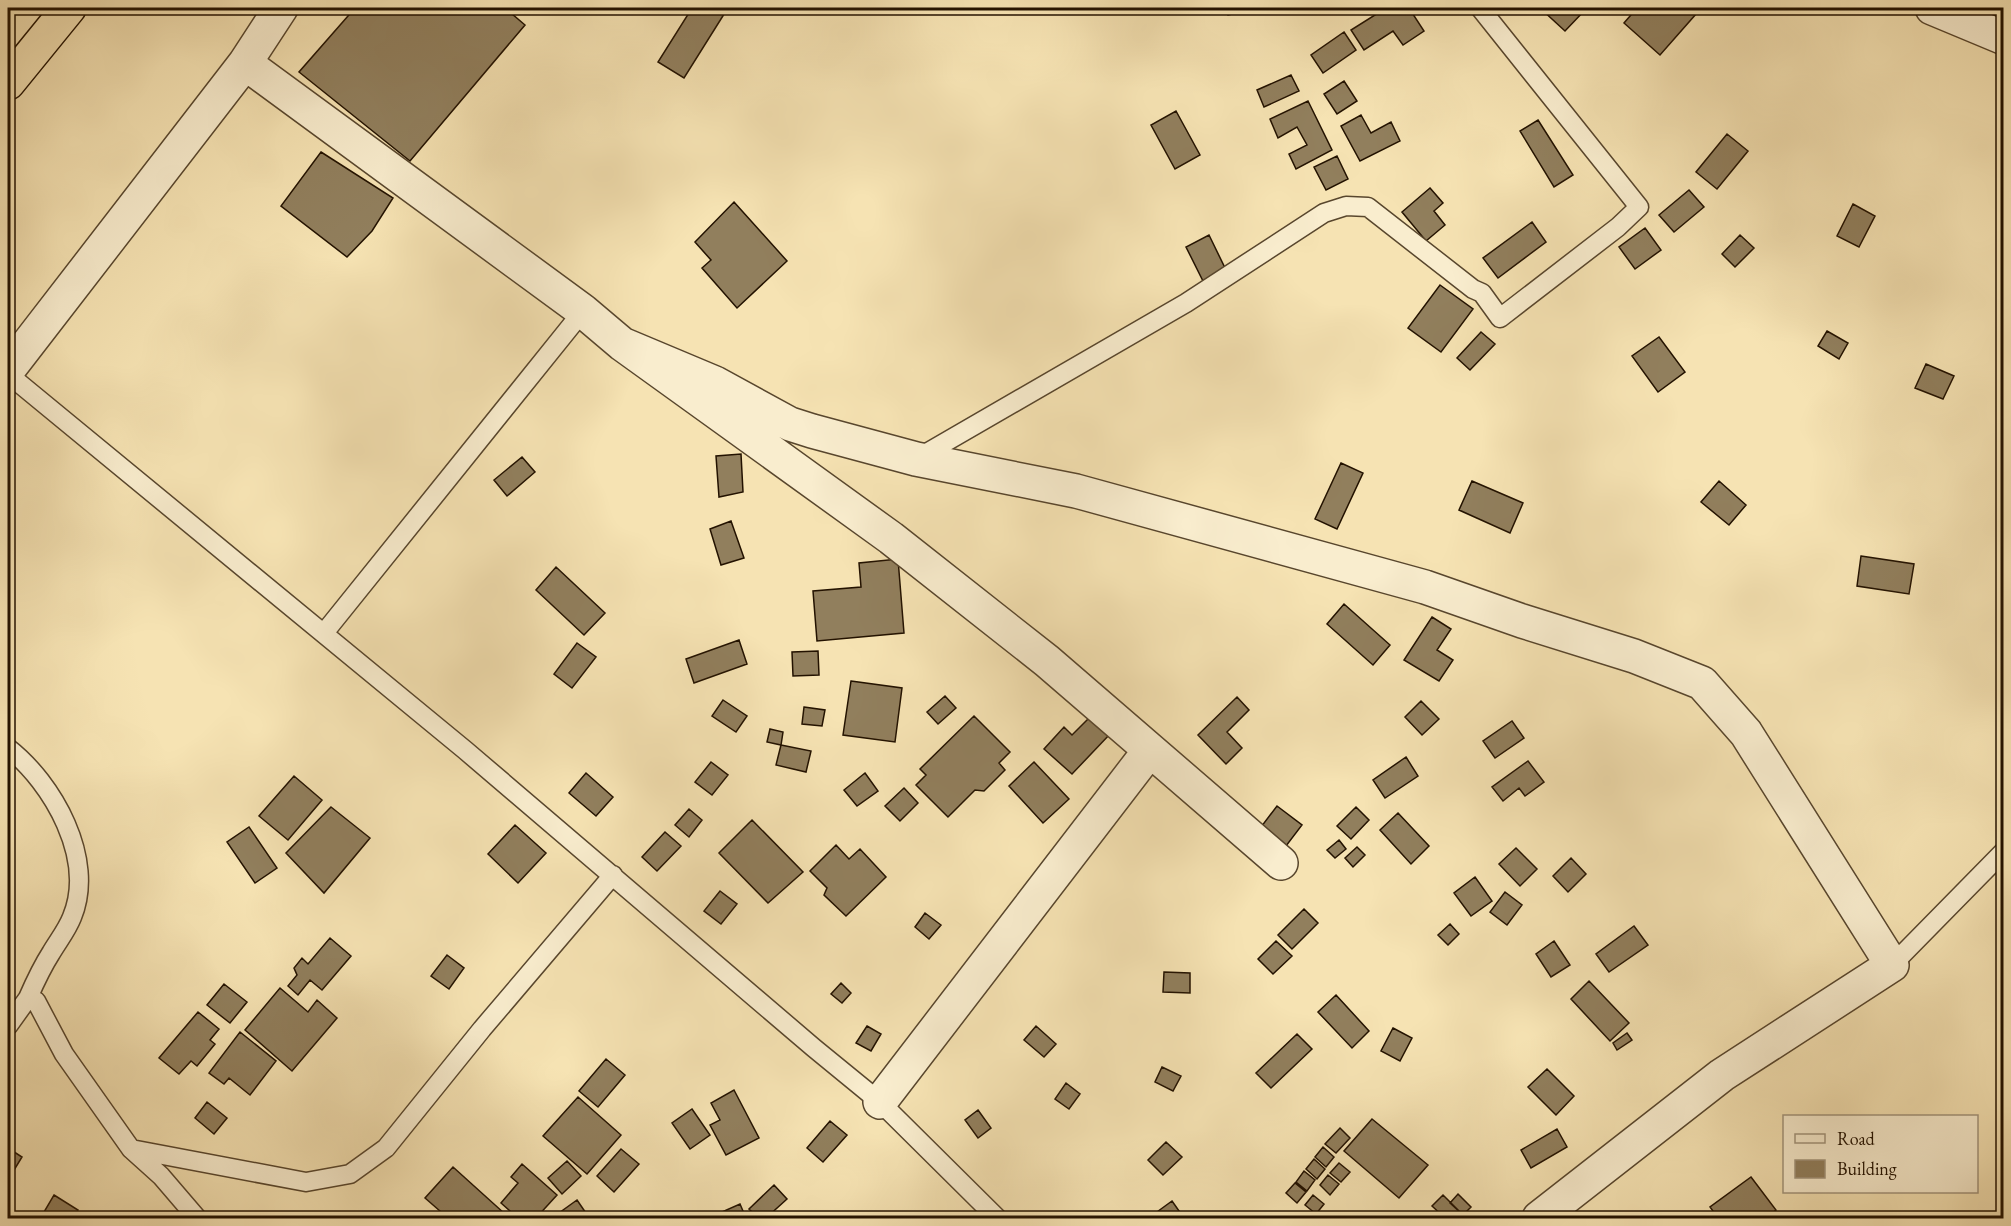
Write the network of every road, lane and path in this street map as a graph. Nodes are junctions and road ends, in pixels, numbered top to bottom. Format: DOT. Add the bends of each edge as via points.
graph roads {
  1 [pos="69,8"];
  2 [pos="281,8"];
  3 [pos="1480,8"];
  4 [pos="1932,8"];
  5 [pos="2004,38"];
  6 [pos="245,63"];
  7 [pos="8,83"];
  8 [pos="583,311"];
  9 [pos="622,344"];
  10 [pos="8,372"];
  11 [pos="916,459"];
  12 [pos="324,633"];
  13 [pos="8,748"];
  14 [pos="1150,750"];
  15 [pos="2004,851"];
  16 [pos="1281,863"];
  17 [pos="613,875"];
  18 [pos="1892,965"];
  19 [pos="28,998"];
  20 [pos="8,1026"];
  21 [pos="880,1102"];
  22 [pos="131,1149"];
  23 [pos="197,1218"];
  24 [pos="997,1218"];
  25 [pos="1539,1218"];
  1 -- 7 [label="highway"];
  2 -- 6 [label="street"];
  3 -- 11 [label="lane" via="1640,207 1618,227 1500,318 1482,293 1368,207 1346,206 1324,213 1186,303"];
  4 -- 5 [label="street"];
  6 -- 8 [label="street"];
  6 -- 10 [label="street"];
  8 -- 9 [label="street"];
  8 -- 12 [label="lane"];
  9 -- 11 [label="street" via="715,383 790,424"];
  9 -- 14 [label="street" via="891,538 1047,661"];
  10 -- 12 [label="lane"];
  11 -- 18 [label="street" via="1076,491 1425,587 1634,656 1702,683 1746,733"];
  12 -- 17 [label="lane"];
  13 -- 19 [label="lane" via="46,786 74,842 79,861 79,896 72,918"];
  14 -- 16 [label="street"];
  14 -- 21 [label="street"];
  15 -- 18 [label="lane"];
  17 -- 21 [label="lane"];
  17 -- 22 [label="lane" via="386,1148 350,1174 306,1182"];
  18 -- 25 [label="street" via="1722,1075"];
  19 -- 20 [label="lane"];
  19 -- 22 [label="lane" via="36,1001 64,1054"];
  21 -- 24 [label="lane"];
  22 -- 23 [label="lane" via="161,1176"];
}
